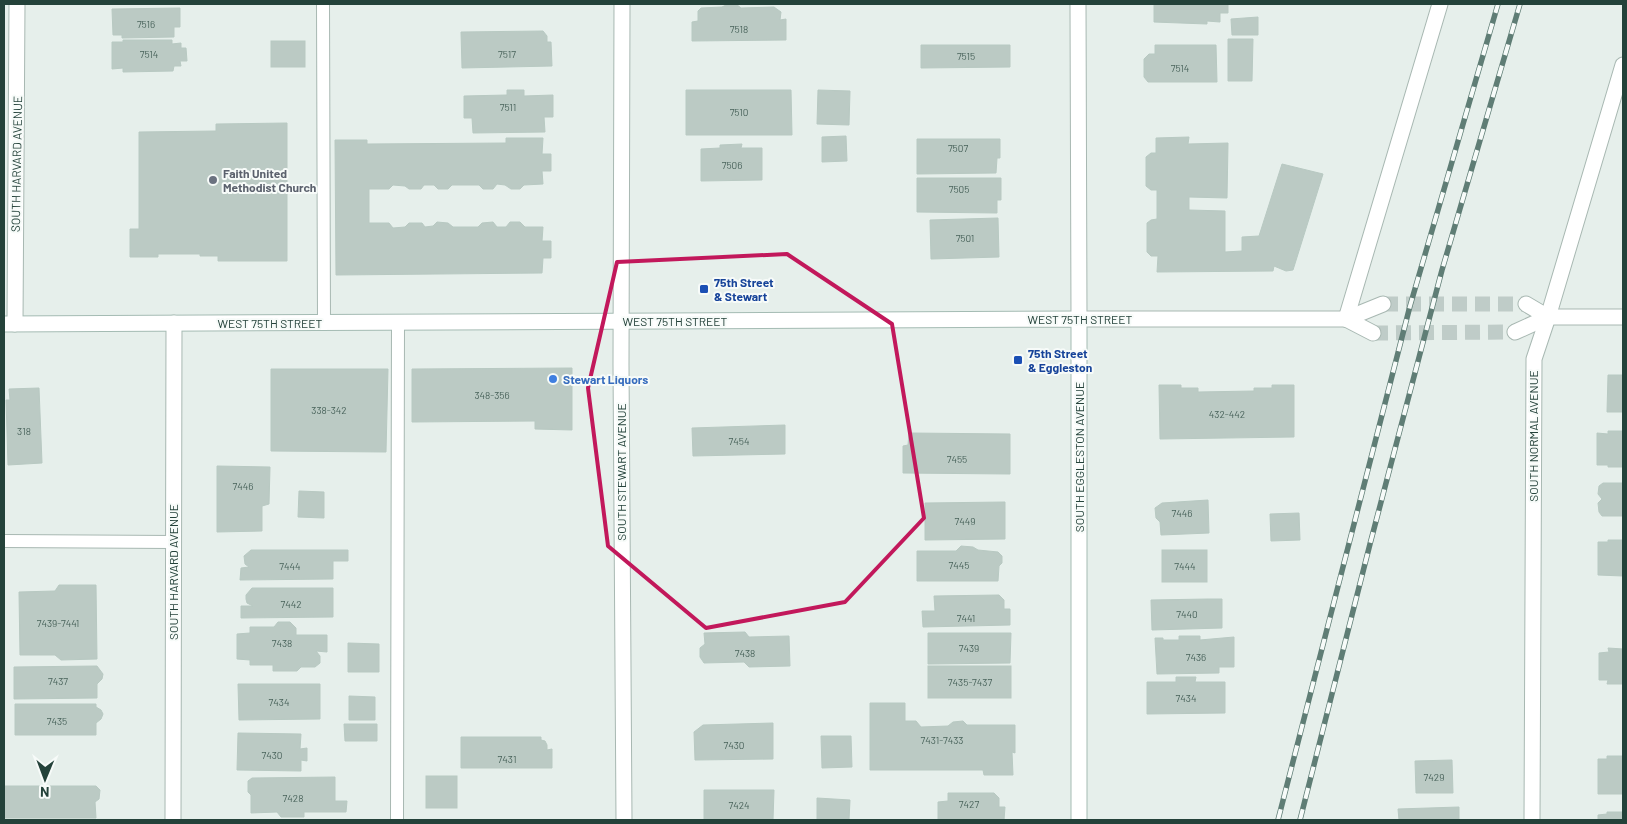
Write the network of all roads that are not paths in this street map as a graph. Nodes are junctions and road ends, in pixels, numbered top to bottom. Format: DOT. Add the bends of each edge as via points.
graph roads {
  1 [pos="18,4"];
  2 [pos="323,4"];
  3 [pos="622,4"];
  4 [pos="1078,4"];
  5 [pos="1440,4"];
  6 [pos="1623,65"];
  7 [pos="1383,304"];
  8 [pos="1526,304"];
  9 [pos="1548,317"];
  10 [pos="1623,317"];
  11 [pos="1346,318"];
  12 [pos="1079,319"];
  13 [pos="621,321"];
  14 [pos="398,322"];
  15 [pos="174,323"];
  16 [pos="324,323"];
  17 [pos="9,324"];
  18 [pos="1515,332"];
  19 [pos="1373,333"];
  20 [pos="4,540"];
  21 [pos="173,542"];
  22 [pos="173,820"];
  23 [pos="397,820"];
  24 [pos="624,820"];
  25 [pos="1079,820"];
  26 [pos="1532,820"];
  1 -- 17 [label="street, SOUTH HARVARD AVENUE"];
  2 -- 16 [label="lane"];
  3 -- 13 [label="street, SOUTH STEWART AVENUE"];
  4 -- 12 [label="street, SOUTH EGGLESTON AVENUE"];
  5 -- 11 [label="street"];
  6 -- 9 [label="street, SOUTH NORMAL AVENUE"];
  7 -- 11 [label="street, WEST 75TH STREET"];
  8 -- 9 [label="street"];
  9 -- 10 [label="street"];
  9 -- 18 [label="street"];
  9 -- 26 [label="street, SOUTH NORMAL AVENUE" via="1534,359"];
  11 -- 12 [label="street, WEST 75TH STREET"];
  11 -- 19 [label="street, WEST 75TH STREET"];
  12 -- 13 [label="street, WEST 75TH STREET"];
  12 -- 25 [label="street, SOUTH EGGLESTON AVENUE"];
  13 -- 14 [label="street, WEST 75TH STREET"];
  13 -- 24 [label="street, SOUTH STEWART AVENUE"];
  14 -- 16 [label="street, WEST 75TH STREET"];
  14 -- 23 [label="lane"];
  15 -- 16 [label="street, WEST 75TH STREET"];
  15 -- 17 [label="street, WEST 75TH STREET"];
  15 -- 21 [label="street, SOUTH HARVARD AVENUE"];
  20 -- 21 [label="lane"];
  21 -- 22 [label="street, SOUTH HARVARD AVENUE"];
}
